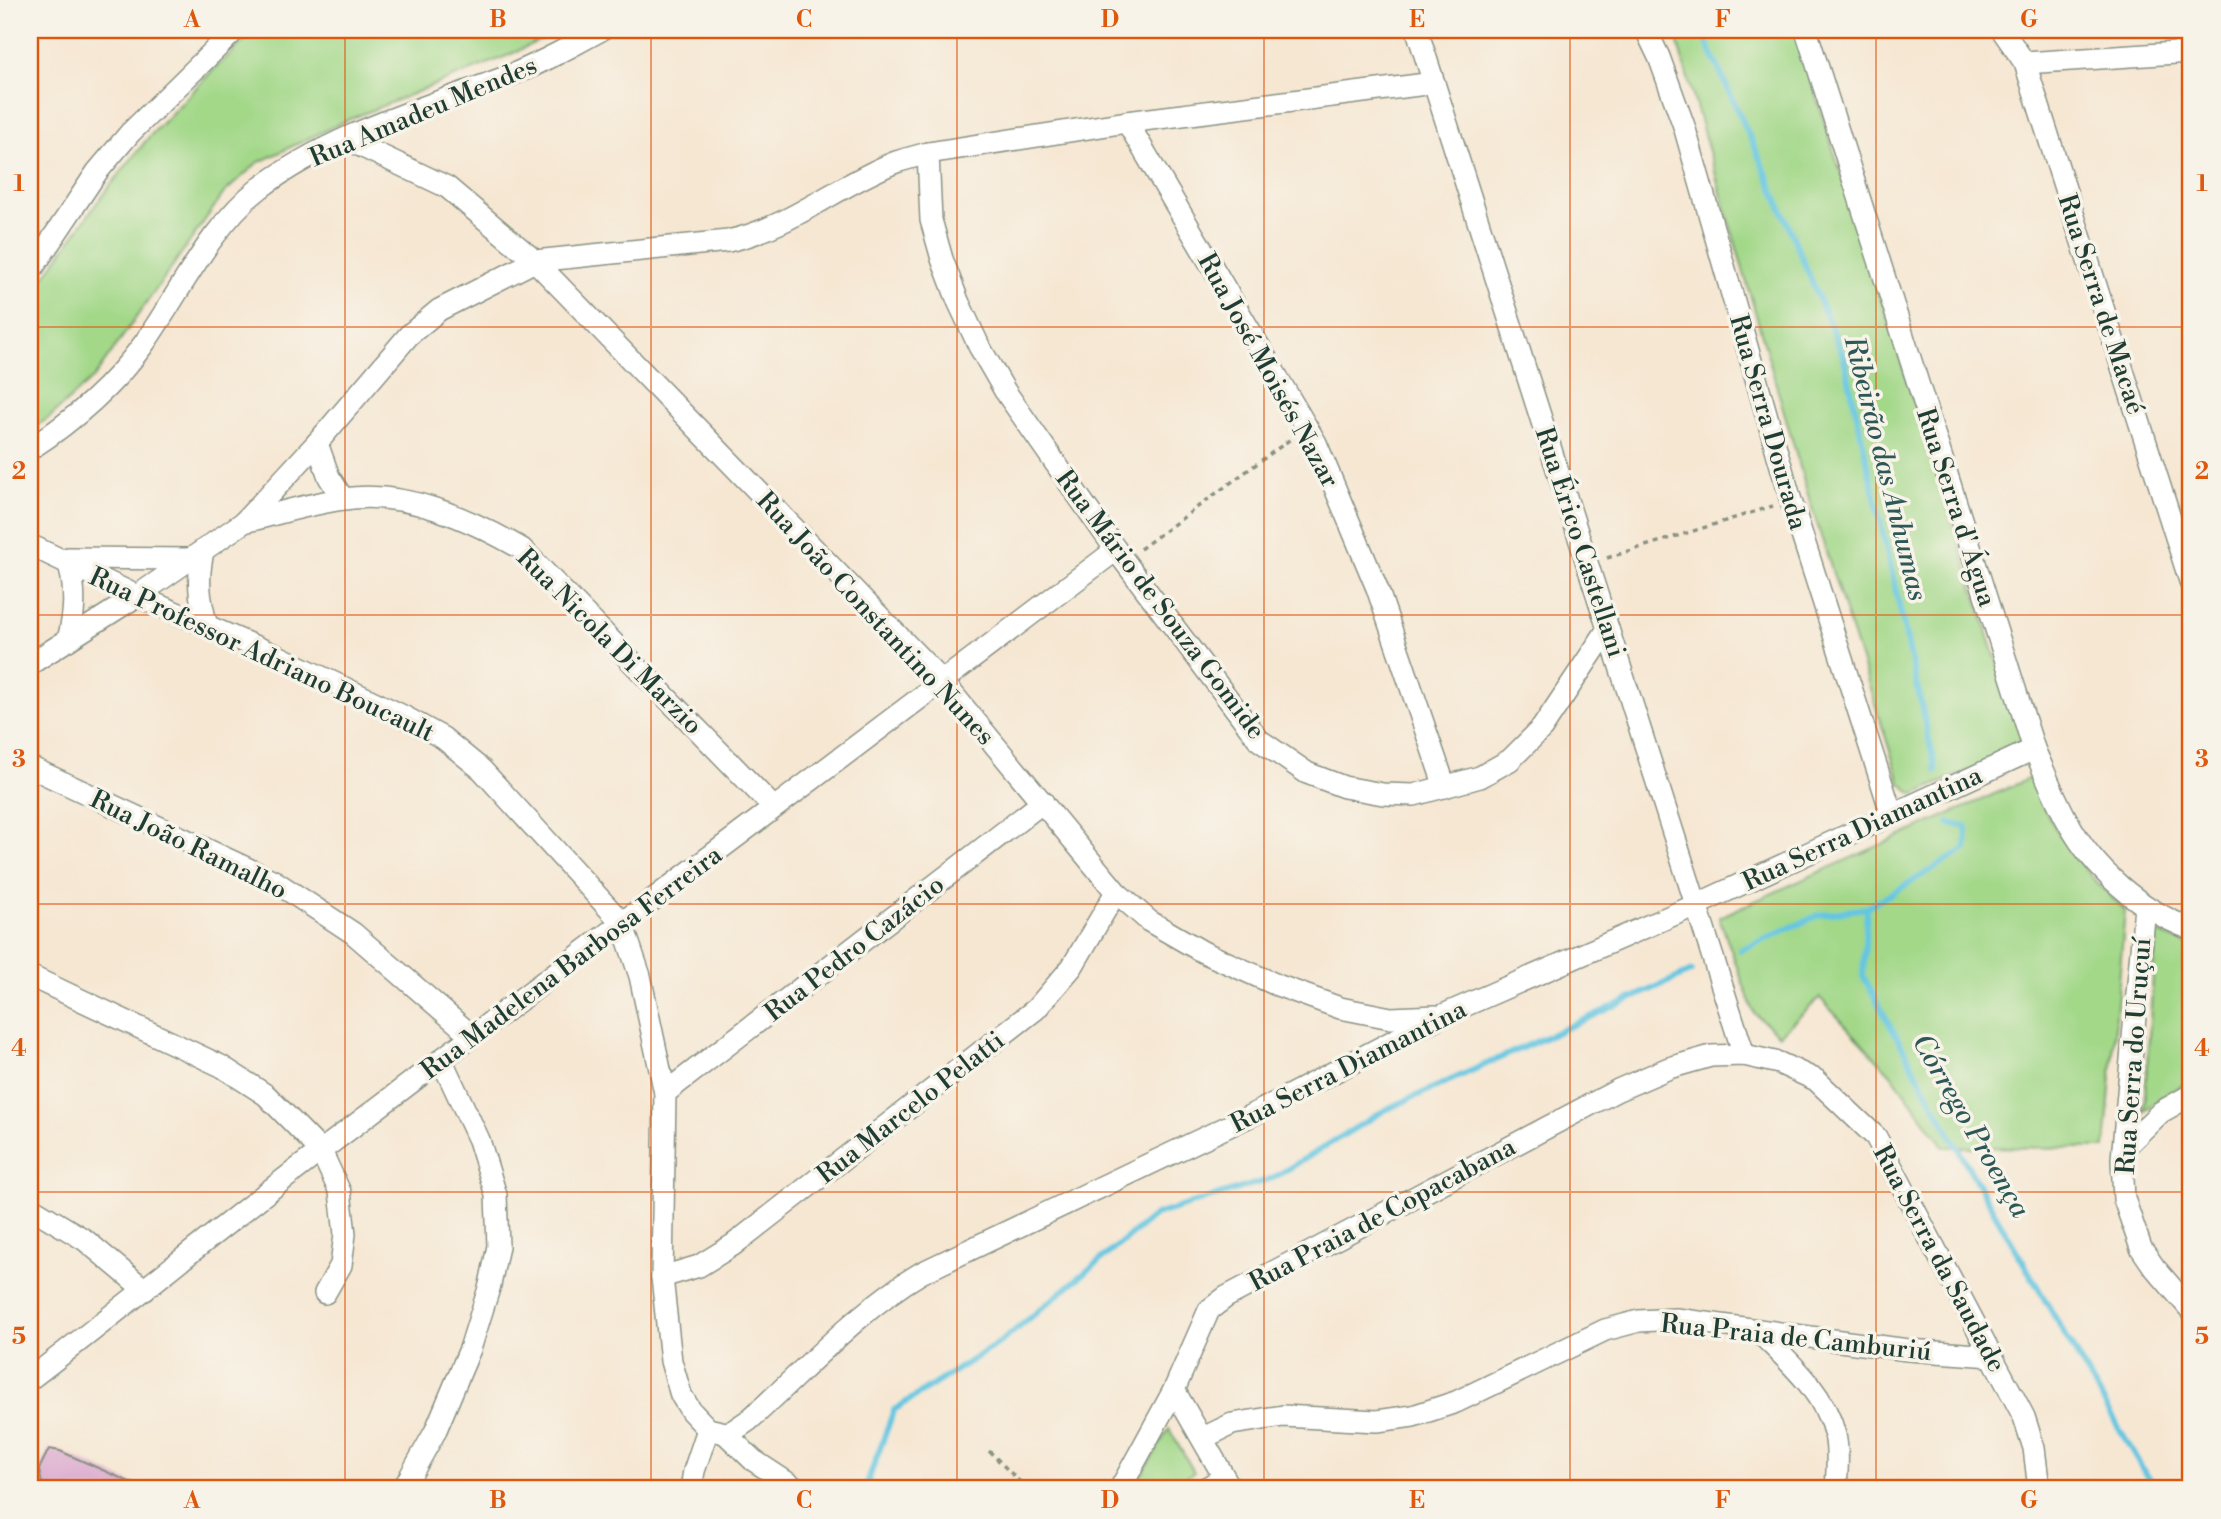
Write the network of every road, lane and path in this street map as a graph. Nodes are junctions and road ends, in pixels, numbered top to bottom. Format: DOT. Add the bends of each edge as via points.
graph roads {
  1 [pos="235,30"];
  2 [pos="601,30"];
  3 [pos="1417,30"];
  4 [pos="1646,30"];
  5 [pos="1806,30"];
  6 [pos="2002,30"];
  7 [pos="2191,52"];
  8 [pos="2025,63"];
  9 [pos="1434,83"];
  10 [pos="1127,122"];
  11 [pos="346,139"];
  12 [pos="928,153"];
  13 [pos="535,261"];
  14 [pos="30,272"];
  15 [pos="1307,427"];
  16 [pos="317,443"];
  17 [pos="30,449"];
  18 [pos="343,499"];
  19 [pos="1791,500"];
  20 [pos="244,522"];
  21 [pos="30,545"];
  22 [pos="197,555"];
  23 [pos="1120,555"];
  24 [pos="62,561"];
  25 [pos="1588,564"];
  26 [pos="2191,584"];
  27 [pos="137,596"];
  28 [pos="207,626"];
  29 [pos="1608,629"];
  30 [pos="68,640"];
  31 [pos="30,664"];
  32 [pos="942,681"];
  33 [pos="2034,749"];
  34 [pos="30,767"];
  35 [pos="1445,787"];
  36 [pos="1043,803"];
  37 [pos="773,807"];
  38 [pos="1892,815"];
  39 [pos="1116,892"];
  40 [pos="1696,905"];
  41 [pos="2145,906"];
  42 [pos="622,923"];
  43 [pos="2191,929"];
  44 [pos="30,976"];
  45 [pos="1441,1016"];
  46 [pos="472,1036"];
  47 [pos="1744,1055"];
  48 [pos="442,1061"];
  49 [pos="665,1093"];
  50 [pos="2191,1095"];
  51 [pos="2123,1149"];
  52 [pos="321,1151"];
  53 [pos="30,1207"];
  54 [pos="662,1277"];
  55 [pos="145,1290"];
  56 [pos="325,1293"];
  57 [pos="2191,1310"];
  58 [pos="1758,1331"];
  59 [pos="1992,1356"];
  60 [pos="30,1379"];
  61 [pos="1174,1390"];
  62 [pos="711,1428"];
  63 [pos="1203,1438"];
  64 [pos="989,1451"];
  65 [pos="1227,1484"];
  66 [pos="2036,1485"];
  67 [pos="403,1489"];
  68 [pos="691,1489"];
  69 [pos="797,1489"];
  70 [pos="1044,1489"];
  71 [pos="1120,1489"];
  72 [pos="1204,1489"];
  73 [pos="1836,1489"];
  1 -- 14 [label="street" via="130,133 97,172"];
  2 -- 11 [label="street, Rua Amadeu Mendes" via="536,65"];
  3 -- 9 [label="street, Rua Érico Castellani"];
  4 -- 19 [label="street, Rua Serra Dourada" via="1684,126"];
  5 -- 33 [label="street, Rua Serra d' Água"];
  6 -- 8 [label="street, Rua Serra de Macaé"];
  7 -- 8 [label="street"];
  8 -- 26 [label="street, Rua Serra de Macaé"];
  9 -- 10 [label="street"];
  9 -- 25 [label="street, Rua Érico Castellani"];
  10 -- 12 [label="street"];
  10 -- 15 [label="street, Rua José Moisés Nazar"];
  11 -- 13 [label="street, Rua João Constantino Nunes" via="447,187"];
  11 -- 17 [label="street, Rua Amadeu Mendes" via="258,189 231,216 114,380 58,431"];
  12 -- 13 [label="street" via="886,167 752,236"];
  12 -- 23 [label="street, Rua Mário de Souza Gomide" via="931,220 942,259 979,346 1005,391"];
  13 -- 16 [label="street" via="439,310 409,335"];
  13 -- 32 [label="street, Rua João Constantino Nunes"];
  15 -- 23 [label="path"];
  15 -- 35 [label="street, Rua José Moisés Nazar" via="1377,588"];
  16 -- 18 [label="street"];
  16 -- 20 [label="street"];
  18 -- 20 [label="street, Rua Nicola Di Marzio"];
  18 -- 37 [label="street, Rua Nicola Di Marzio" via="404,501 487,529 522,549"];
  19 -- 25 [label="path"];
  19 -- 38 [label="street, Rua Serra Dourada"];
  20 -- 22 [label="street"];
  21 -- 24 [label="street, Rua Professor Adriano Boucault"];
  22 -- 24 [label="street"];
  22 -- 27 [label="street"];
  22 -- 28 [label="street"];
  23 -- 32 [label="street, Rua Madelena Barbosa Ferreira"];
  23 -- 35 [label="street, Rua Mário de Souza Gomide" via="1259,740 1307,773 1344,787 1414,795"];
  24 -- 27 [label="street, Rua Professor Adriano Boucault"];
  24 -- 30 [label="street" via="75,593"];
  25 -- 29 [label="street, Rua Érico Castellani"];
  27 -- 28 [label="street, Rua Professor Adriano Boucault"];
  27 -- 30 [label="street"];
  28 -- 42 [label="street, Rua Professor Adriano Boucault" via="443,737 482,770"];
  29 -- 35 [label="street, Rua Mário de Souza Gomide" via="1542,729 1510,760 1480,777"];
  29 -- 40 [label="street, Rua Érico Castellani"];
  30 -- 31 [label="street"];
  32 -- 36 [label="street, Rua João Constantino Nunes"];
  32 -- 37 [label="street, Rua Madelena Barbosa Ferreira"];
  33 -- 38 [label="street, Rua Serra Diamantina"];
  33 -- 41 [label="street, Rua Serra d' Água" via="2068,823 2096,862"];
  34 -- 46 [label="street, Rua João Ramalho" via="274,881 353,933"];
  36 -- 39 [label="street, Rua João Constantino Nunes"];
  36 -- 49 [label="street, Rua Pedro Cazácio"];
  37 -- 42 [label="street, Rua Madelena Barbosa Ferreira"];
  38 -- 40 [label="street, Rua Serra Diamantina"];
  39 -- 45 [label="street, Rua João Constantino Nunes" via="1149,921 1203,952 1277,985 1340,1008 1391,1018"];
  39 -- 54 [label="street, Rua Marcelo Pelatti" via="1072,967 1036,1009 733,1245 699,1266"];
  40 -- 45 [label="street, Rua Serra Diamantina"];
  40 -- 47 [label="street, Rua Érico Castellani"];
  41 -- 43 [label="street, Rua Serra d' Água"];
  41 -- 51 [label="street, Rua Serra do Uruçuí"];
  42 -- 46 [label="street, Rua Madelena Barbosa Ferreira"];
  42 -- 49 [label="street, Rua Professor Adriano Boucault" via="640,976"];
  44 -- 52 [label="street" via="221,1066 266,1095"];
  45 -- 62 [label="street, Rua Serra Diamantina" via="1252,1115 910,1280 850,1325 749,1420 733,1431"];
  46 -- 48 [label="street, Rua Madelena Barbosa Ferreira"];
  47 -- 59 [label="street, Rua Serra da Saudade" via="1779,1063 1816,1080 1876,1137"];
  47 -- 61 [label="street, Rua Praia de Copacabana" via="1711,1056 1618,1090 1226,1297 1209,1310"];
  48 -- 52 [label="street, Rua Madelena Barbosa Ferreira"];
  48 -- 67 [label="street" via="479,1140 496,1195 498,1246 470,1349 435,1432"];
  49 -- 54 [label="street, Rua Professor Adriano Boucault"];
  50 -- 51 [label="street" via="2161,1112"];
  51 -- 57 [label="street, Rua Serra do Uruçuí" via="2124,1199 2141,1248"];
  52 -- 55 [label="street, Rua Madelena Barbosa Ferreira"];
  52 -- 56 [label="street" via="340,1192 345,1234 341,1265"];
  53 -- 55 [label="street" via="85,1241"];
  54 -- 62 [label="street, Rua Professor Adriano Boucault" via="670,1361 681,1395"];
  55 -- 60 [label="street, Rua Madelena Barbosa Ferreira"];
  58 -- 59 [label="street, Rua Praia de Camburiú"];
  58 -- 63 [label="street, Rua Praia de Camburiú" via="1676,1319 1639,1321 1605,1329 1456,1402 1413,1416 1377,1421 1283,1416 1232,1424"];
  58 -- 73 [label="street" via="1814,1388 1826,1412 1836,1436"];
  59 -- 66 [label="street, Rua Serra da Saudade" via="2024,1417 2034,1448"];
  61 -- 63 [label="street"];
  61 -- 71 [label="street, Rua Praia de Copacabana"];
  62 -- 68 [label="street"];
  62 -- 69 [label="street, Rua Professor Adriano Boucault"];
  63 -- 65 [label="street"];
  64 -- 70 [label="path" via="1020,1482"];
  65 -- 72 [label="street"];
}
